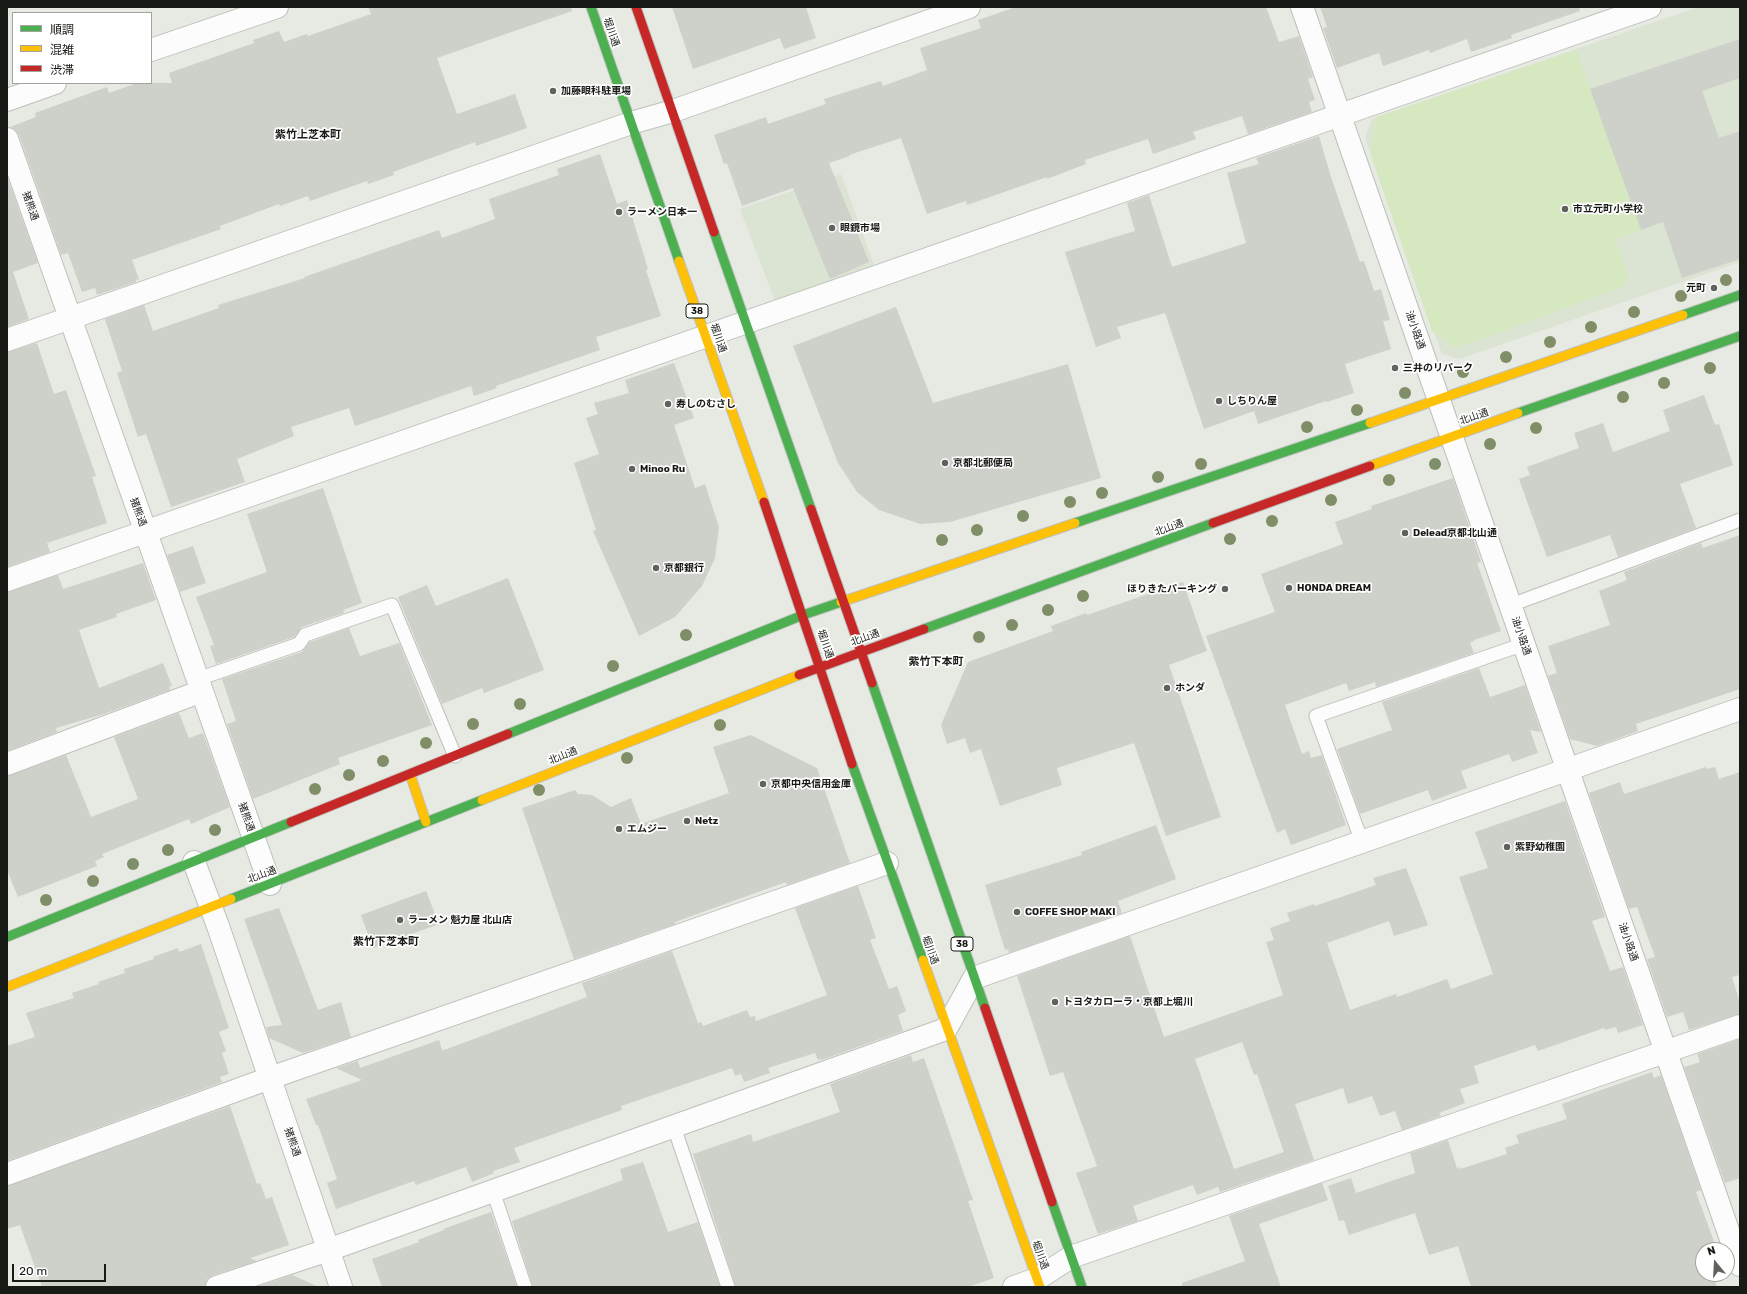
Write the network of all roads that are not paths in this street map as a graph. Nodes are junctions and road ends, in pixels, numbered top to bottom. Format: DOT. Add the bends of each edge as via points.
graph roads {
  1 [pos="277,7"];
  2 [pos="591,7"];
  3 [pos="636,7"];
  4 [pos="969,7"];
  5 [pos="1302,7"];
  6 [pos="1650,7"];
  7 [pos="152,50"];
  8 [pos="52,84"];
  9 [pos="7,100"];
  10 [pos="673,111"];
  11 [pos="1340,115"];
  12 [pos="632,123"];
  13 [pos="7,139"];
  14 [pos="1740,294"];
  15 [pos="69,318"];
  16 [pos="746,322"];
  17 [pos="706,336"];
  18 [pos="1740,336"];
  19 [pos="7,340"];
  20 [pos="1439,400"];
  21 [pos="1452,436"];
  22 [pos="1740,520"];
  23 [pos="145,532"];
  24 [pos="7,580"];
  25 [pos="843,601"];
  26 [pos="1511,605"];
  27 [pos="803,615"];
  28 [pos="1524,644"];
  29 [pos="861,652"];
  30 [pos="821,666"];
  31 [pos="200,685"];
  32 [pos="1740,709"];
  33 [pos="455,756"];
  34 [pos="7,764"];
  35 [pos="1568,769"];
  36 [pos="410,774"];
  37 [pos="426,822"];
  38 [pos="253,837"];
  39 [pos="1362,842"];
  40 [pos="194,862"];
  41 [pos="887,864"];
  42 [pos="270,884"];
  43 [pos="211,907"];
  44 [pos="7,937"];
  45 [pos="974,978"];
  46 [pos="7,987"];
  47 [pos="1740,1026"];
  48 [pos="946,1029"];
  49 [pos="1666,1053"];
  50 [pos="270,1078"];
  51 [pos="674,1127"];
  52 [pos="7,1174"];
  53 [pos="493,1191"];
  54 [pos="328,1250"];
  55 [pos="1071,1257"];
  56 [pos="1740,1265"];
  57 [pos="1038,1283"];
  58 [pos="217,1287"];
  59 [pos="341,1287"];
  60 [pos="525,1287"];
  61 [pos="728,1287"];
  62 [pos="1014,1287"];
  63 [pos="1082,1287"];
  1 -- 7 [label="street"];
  2 -- 12 [label="street, 堀川通 / 38"];
  3 -- 10 [label="street, 38"];
  4 -- 10 [label="street"];
  5 -- 11 [label="street, 油小路通"];
  6 -- 11 [label="street"];
  8 -- 9 [label="street"];
  10 -- 12 [label="street"];
  10 -- 16 [label="street, 38"];
  11 -- 16 [label="street"];
  11 -- 20 [label="street, 油小路通"];
  12 -- 15 [label="street"];
  12 -- 17 [label="street, 堀川通 / 38"];
  13 -- 15 [label="street, 猪熊通"];
  14 -- 20 [label="street"];
  15 -- 19 [label="street"];
  15 -- 23 [label="street, 猪熊通"];
  16 -- 17 [label="street"];
  16 -- 25 [label="street, 38"];
  17 -- 23 [label="street"];
  17 -- 27 [label="street, 堀川通 / 38"];
  18 -- 21 [label="street, 北山通"];
  20 -- 21 [label="street, 油小路通"];
  20 -- 25 [label="street"];
  21 -- 26 [label="street, 油小路通"];
  21 -- 29 [label="street, 北山通"];
  22 -- 26 [label="lane"];
  23 -- 24 [label="street"];
  23 -- 31 [label="street, 猪熊通"];
  25 -- 27 [label="street"];
  25 -- 29 [label="street, 38"];
  26 -- 28 [label="street, 油小路通"];
  27 -- 30 [label="street, 堀川通 / 38"];
  27 -- 33 [label="street"];
  28 -- 35 [label="street, 油小路通"];
  28 -- 39 [label="lane" via="1316,716"];
  29 -- 30 [label="street, 北山通"];
  29 -- 45 [label="street, 38"];
  30 -- 37 [label="street, 北山通"];
  30 -- 41 [label="street, 堀川通 / 38"];
  31 -- 33 [label="lane" via="299,644 304,636 392,605"];
  31 -- 34 [label="street"];
  31 -- 38 [label="street, 猪熊通"];
  32 -- 35 [label="street"];
  33 -- 36 [label="street"];
  35 -- 39 [label="street"];
  35 -- 49 [label="street, 油小路通"];
  36 -- 37 [label="street"];
  36 -- 38 [label="street"];
  37 -- 42 [label="street, 北山通"];
  38 -- 40 [label="street"];
  38 -- 42 [label="street, 猪熊通"];
  39 -- 45 [label="street"];
  40 -- 43 [label="street, 猪熊通"];
  40 -- 44 [label="street"];
  41 -- 48 [label="street, 堀川通 / 38"];
  41 -- 50 [label="street"];
  42 -- 43 [label="street, 北山通"];
  43 -- 46 [label="street, 北山通"];
  43 -- 50 [label="street, 猪熊通"];
  45 -- 48 [label="street"];
  45 -- 55 [label="street, 38"];
  47 -- 49 [label="street"];
  48 -- 51 [label="street"];
  48 -- 57 [label="street, 堀川通 / 38"];
  49 -- 55 [label="street"];
  49 -- 56 [label="street, 油小路通"];
  50 -- 52 [label="street"];
  50 -- 54 [label="street, 猪熊通"];
  51 -- 53 [label="street"];
  51 -- 61 [label="lane"];
  53 -- 54 [label="street"];
  53 -- 60 [label="lane"];
  54 -- 58 [label="street"];
  54 -- 59 [label="street, 猪熊通"];
  55 -- 57 [label="street"];
  55 -- 63 [label="street, 38"];
  57 -- 62 [label="street"];
}
